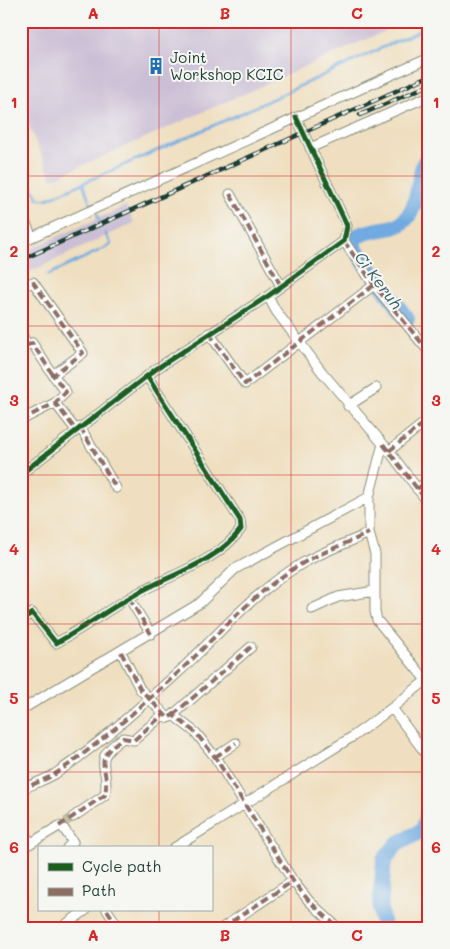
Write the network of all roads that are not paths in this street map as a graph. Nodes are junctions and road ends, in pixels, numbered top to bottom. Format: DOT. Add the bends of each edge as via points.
graph roads {
  1 [pos="429,58"];
  2 [pos="429,96"];
  3 [pos="296,117"];
  4 [pos="310,148"];
  5 [pos="230,194"];
  6 [pos="21,213"];
  7 [pos="32,237"];
  8 [pos="344,241"];
  9 [pos="21,242"];
  10 [pos="374,285"];
  11 [pos="281,286"];
  12 [pos="21,287"];
  13 [pos="268,296"];
  14 [pos="209,333"];
  15 [pos="21,334"];
  16 [pos="300,341"];
  17 [pos="429,352"];
  18 [pos="53,376"];
  19 [pos="147,376"];
  20 [pos="376,388"];
  21 [pos="55,403"];
  22 [pos="348,406"];
  23 [pos="429,419"];
  24 [pos="21,420"];
  25 [pos="78,429"];
  26 [pos="386,447"];
  27 [pos="21,474"];
  28 [pos="429,480"];
  29 [pos="116,488"];
  30 [pos="417,489"];
  31 [pos="369,497"];
  32 [pos="429,504"];
  33 [pos="369,533"];
  34 [pos="375,591"];
  35 [pos="129,598"];
  36 [pos="312,609"];
  37 [pos="21,620"];
  38 [pos="151,634"];
  39 [pos="251,647"];
  40 [pos="121,652"];
  41 [pos="427,681"];
  42 [pos="149,699"];
  43 [pos="392,708"];
  44 [pos="21,710"];
  45 [pos="168,715"];
  46 [pos="236,742"];
  47 [pos="215,757"];
  48 [pos="429,758"];
  49 [pos="21,790"];
  50 [pos="246,805"];
  51 [pos="73,817"];
  52 [pos="21,830"];
  53 [pos="30,843"];
  54 [pos="69,846"];
  55 [pos="177,846"];
  56 [pos="21,849"];
  57 [pos="290,882"];
  58 [pos="83,912"];
  59 [pos="108,912"];
  60 [pos="61,928"];
  61 [pos="119,928"];
  62 [pos="222,928"];
  63 [pos="338,928"];
  1 -- 3 [label="street"];
  2 -- 4 [label="street"];
  3 -- 4 [label="street"];
  3 -- 7 [label="street"];
  4 -- 8 [label="street" via="344,219"];
  5 -- 11 [label="street"];
  6 -- 7 [label="street"];
  7 -- 9 [label="street"];
  8 -- 10 [label="street"];
  8 -- 11 [label="street"];
  10 -- 16 [label="street"];
  10 -- 17 [label="street"];
  11 -- 13 [label="street"];
  12 -- 18 [label="street" via="34,282 83,353"];
  13 -- 14 [label="street"];
  13 -- 16 [label="street"];
  14 -- 16 [label="street" via="245,384"];
  14 -- 19 [label="street"];
  15 -- 18 [label="street" via="28,345 32,343"];
  16 -- 22 [label="street"];
  18 -- 21 [label="street" via="66,392"];
  19 -- 25 [label="street"];
  19 -- 35 [label="street" via="241,525 234,536 196,565"];
  20 -- 22 [label="street"];
  21 -- 24 [label="street"];
  21 -- 25 [label="street"];
  22 -- 26 [label="street"];
  23 -- 26 [label="street"];
  25 -- 27 [label="street"];
  25 -- 29 [label="street"];
  26 -- 30 [label="street"];
  26 -- 31 [label="street"];
  28 -- 30 [label="street"];
  30 -- 32 [label="street"];
  31 -- 33 [label="street"];
  31 -- 38 [label="street" via="235,569 200,603"];
  33 -- 34 [label="street" via="376,554"];
  33 -- 42 [label="street" via="304,562 280,579 224,626"];
  34 -- 36 [label="street" via="338,597"];
  34 -- 41 [label="street" via="377,620"];
  35 -- 37 [label="street" via="55,643 32,613"];
  35 -- 38 [label="street"];
  38 -- 40 [label="street"];
  39 -- 45 [label="street"];
  40 -- 42 [label="street" via="140,689"];
  40 -- 44 [label="street"];
  41 -- 43 [label="street"];
  42 -- 45 [label="street"];
  42 -- 49 [label="street" via="54,774"];
  43 -- 48 [label="street"];
  43 -- 50 [label="street"];
  45 -- 47 [label="street" via="196,733"];
  45 -- 51 [label="street" via="134,740 124,738 104,755 105,795"];
  46 -- 47 [label="street"];
  47 -- 50 [label="street"];
  50 -- 55 [label="street"];
  50 -- 57 [label="street"];
  52 -- 53 [label="street"];
  53 -- 54 [label="street" via="62,828 73,842"];
  53 -- 56 [label="street"];
  57 -- 62 [label="street"];
  57 -- 63 [label="street"];
  58 -- 60 [label="street"];
  59 -- 61 [label="street"];
}
